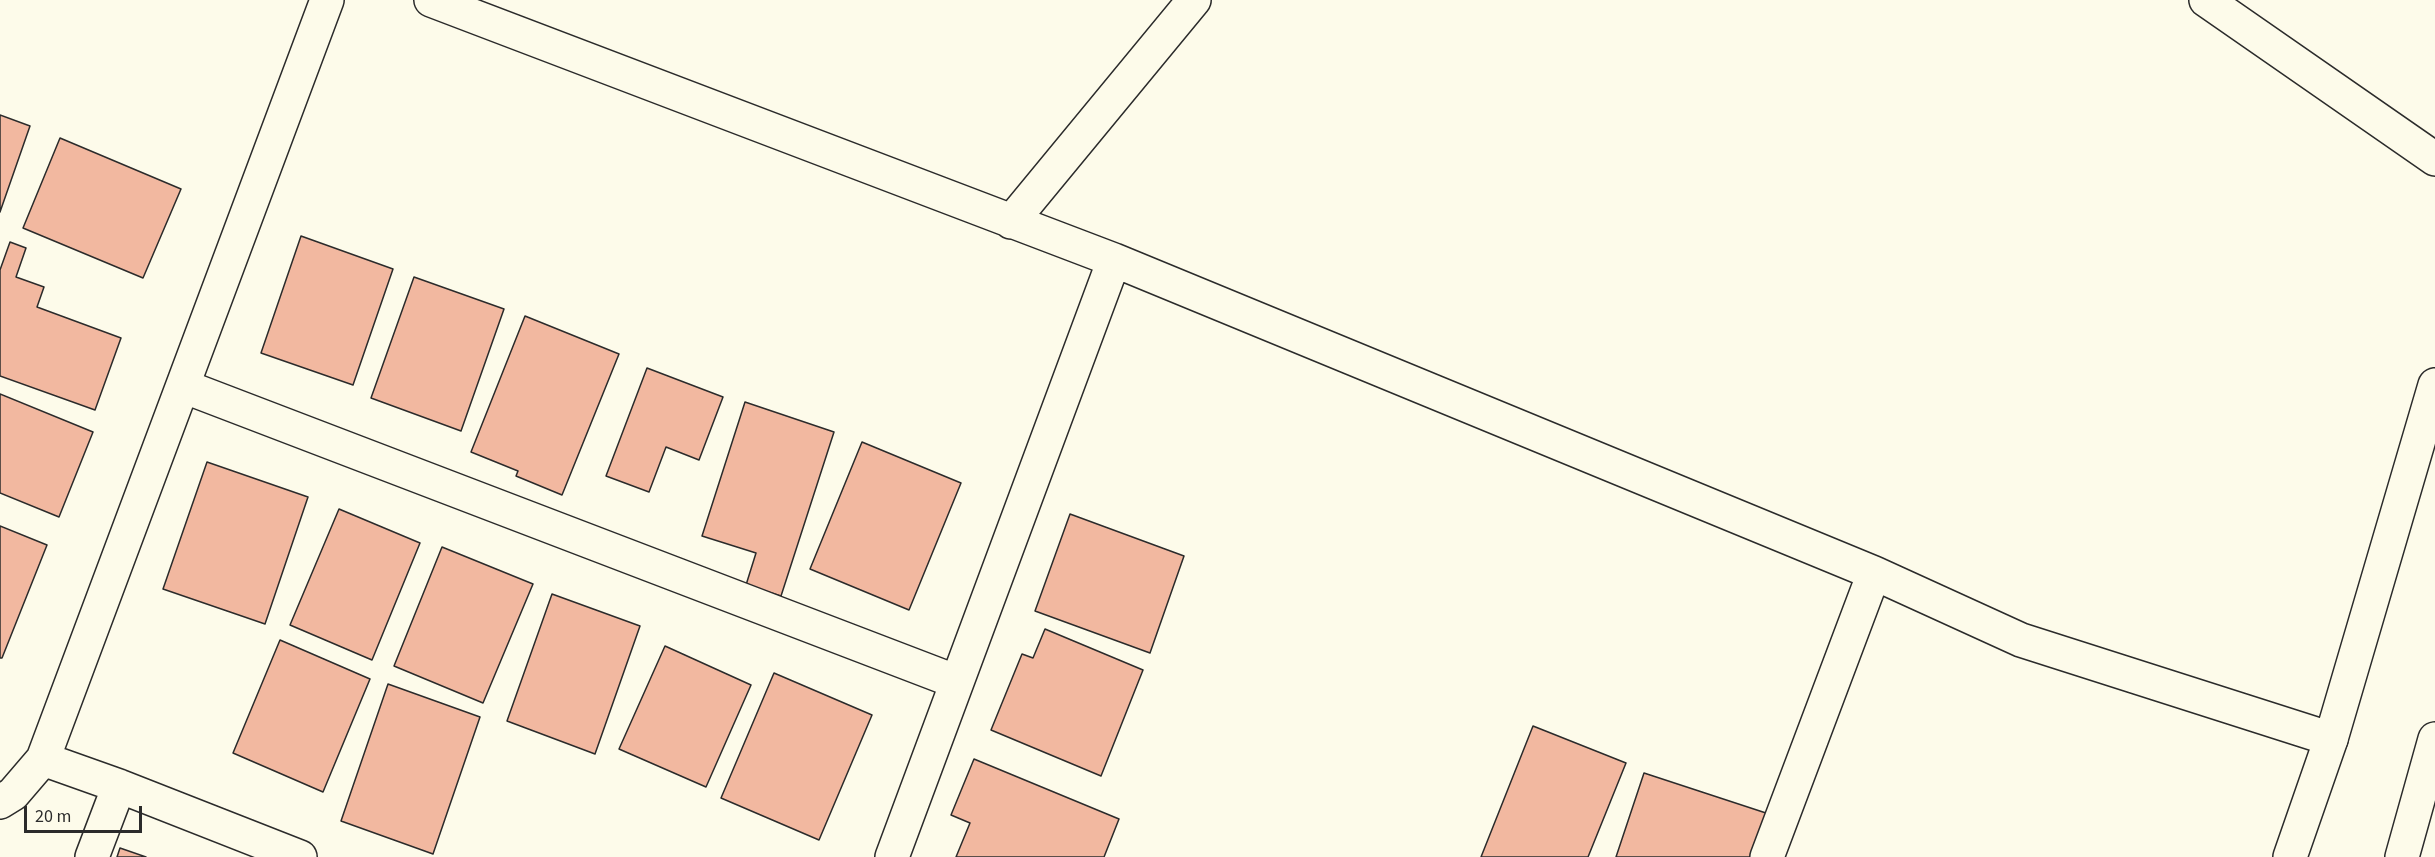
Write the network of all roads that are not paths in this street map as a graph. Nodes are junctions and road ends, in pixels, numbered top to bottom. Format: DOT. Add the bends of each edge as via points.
graph roads {
  1 [pos="327,0"];
  2 [pos="432,0"];
  3 [pos="1194,0"];
  4 [pos="2206,0"];
  5 [pos="2435,159"];
  6 [pos="1011,222"];
  7 [pos="1114,260"];
  8 [pos="2435,385"];
  9 [pos="183,386"];
  10 [pos="1874,573"];
  11 [pos="957,682"];
  12 [pos="2331,739"];
  13 [pos="2435,739"];
  14 [pos="43,759"];
  15 [pos="119,786"];
  16 [pos="0,802"];
  17 [pos="93,857"];
  18 [pos="300,857"];
  19 [pos="892,857"];
  20 [pos="1767,857"];
  21 [pos="2290,857"];
  22 [pos="2402,857"];
  1 -- 9 [label="street"];
  2 -- 6 [label="street"];
  3 -- 6 [label="street"];
  4 -- 5 [label="street"];
  6 -- 7 [label="street"];
  7 -- 10 [label="street"];
  7 -- 11 [label="street"];
  8 -- 12 [label="street"];
  9 -- 11 [label="street"];
  9 -- 14 [label="street"];
  10 -- 12 [label="street" via="2021,640"];
  10 -- 20 [label="street"];
  11 -- 19 [label="street"];
  12 -- 21 [label="street"];
  13 -- 22 [label="street"];
  14 -- 15 [label="street"];
  14 -- 16 [label="street" via="13,794"];
  15 -- 17 [label="street"];
  15 -- 18 [label="street"];
}
